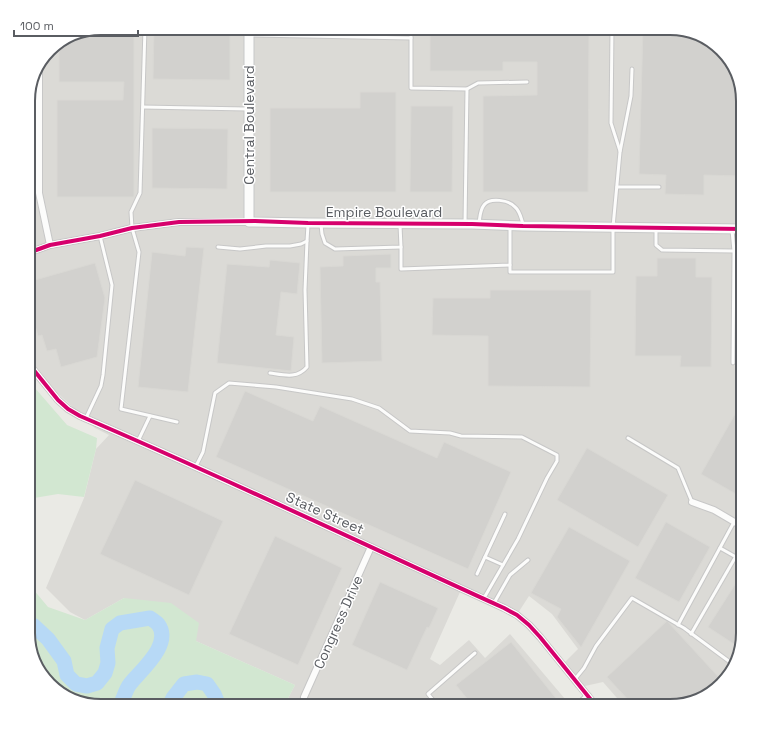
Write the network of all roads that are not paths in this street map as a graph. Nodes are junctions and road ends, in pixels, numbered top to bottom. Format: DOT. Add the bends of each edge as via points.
graph roads {
  1 [pos="145,35"];
  2 [pos="249,35"];
  3 [pos="342,35"];
  4 [pos="612,35"];
  5 [pos="411,38"];
  6 [pos="632,69"];
  7 [pos="39,79"];
  8 [pos="527,82"];
  9 [pos="467,89"];
  10 [pos="143,106"];
  11 [pos="249,109"];
  12 [pos="620,152"];
  13 [pos="617,187"];
  14 [pos="659,187"];
  15 [pos="249,222"];
  16 [pos="308,223"];
  17 [pos="321,223"];
  18 [pos="400,223"];
  19 [pos="465,224"];
  20 [pos="479,224"];
  21 [pos="510,225"];
  22 [pos="523,226"];
  23 [pos="613,227"];
  24 [pos="656,227"];
  25 [pos="132,228"];
  26 [pos="736,229"];
  27 [pos="100,236"];
  28 [pos="736,240"];
  29 [pos="306,241"];
  30 [pos="50,245"];
  31 [pos="218,247"];
  32 [pos="401,247"];
  33 [pos="35,250"];
  34 [pos="734,251"];
  35 [pos="510,265"];
  36 [pos="733,363"];
  37 [pos="35,372"];
  38 [pos="270,373"];
  39 [pos="150,416"];
  40 [pos="86,419"];
  41 [pos="177,422"];
  42 [pos="628,438"];
  43 [pos="138,441"];
  44 [pos="196,466"];
  45 [pos="692,502"];
  46 [pos="506,514"];
  47 [pos="734,522"];
  48 [pos="371,547"];
  49 [pos="720,548"];
  50 [pos="485,557"];
  51 [pos="736,557"];
  52 [pos="528,560"];
  53 [pos="503,565"];
  54 [pos="477,574"];
  55 [pos="484,598"];
  56 [pos="494,603"];
  57 [pos="678,625"];
  58 [pos="691,634"];
  59 [pos="475,653"];
  60 [pos="729,661"];
  61 [pos="575,680"];
  62 [pos="588,696"];
  63 [pos="304,697"];
  64 [pos="432,699"];
  65 [pos="585,699"];
  66 [pos="590,699"];
  1 -- 10 [label="lane"];
  2 -- 11 [label="street, Central Boulevard"];
  3 -- 5 [label="lane"];
  4 -- 12 [label="lane" via="611,123"];
  5 -- 9 [label="lane" via="411,88"];
  6 -- 12 [label="lane" via="631,96"];
  7 -- 30 [label="street" via="39,193"];
  8 -- 9 [label="lane" via="478,83"];
  9 -- 19 [label="lane"];
  10 -- 11 [label="lane"];
  10 -- 25 [label="lane" via="140,193 131,212"];
  11 -- 15 [label="street, Central Boulevard"];
  12 -- 13 [label="lane"];
  13 -- 14 [label="lane"];
  13 -- 23 [label="lane"];
  15 -- 16 [label="street, Empire Boulevard"];
  15 -- 25 [label="street, Empire Boulevard" via="179,222"];
  16 -- 17 [label="street, Empire Boulevard"];
  16 -- 29 [label="lane"];
  17 -- 18 [label="street, Empire Boulevard"];
  17 -- 32 [label="lane" via="325,243 335,248"];
  18 -- 19 [label="street, Empire Boulevard"];
  18 -- 32 [label="lane"];
  19 -- 20 [label="street, Empire Boulevard"];
  20 -- 21 [label="street, Empire Boulevard"];
  20 -- 22 [label="lane" via="485,203 500,200 515,206 520,213"];
  21 -- 22 [label="street, Empire Boulevard"];
  21 -- 35 [label="lane"];
  22 -- 23 [label="street, Empire Boulevard"];
  23 -- 24 [label="street, Empire Boulevard"];
  23 -- 35 [label="lane" via="612,272 510,272"];
  24 -- 26 [label="street, Empire Boulevard"];
  24 -- 34 [label="lane" via="656,244 662,250"];
  25 -- 27 [label="street, Empire Boulevard"];
  25 -- 39 [label="lane" via="139,252 121,409"];
  27 -- 30 [label="street, Empire Boulevard"];
  27 -- 40 [label="lane" via="112,285 103,375"];
  28 -- 34 [label="lane"];
  29 -- 31 [label="lane" via="290,246 240,249"];
  29 -- 38 [label="lane" via="307,367 294,376"];
  30 -- 33 [label="street, Empire Boulevard"];
  32 -- 35 [label="lane" via="401,269"];
  34 -- 36 [label="lane"];
  37 -- 40 [label="street, State Street" via="58,400"];
  39 -- 41 [label="lane"];
  39 -- 43 [label="lane"];
  40 -- 43 [label="street, State Street"];
  42 -- 45 [label="lane" via="678,468"];
  43 -- 44 [label="street, State Street"];
  44 -- 48 [label="street, State Street"];
  44 -- 53 [label="lane" via="203,452 215,393 229,383 276,387 352,400 379,408 410,431 461,436 522,437 557,455 557,461"];
  45 -- 47 [label="street" via="714,510"];
  46 -- 50 [label="lane"];
  47 -- 49 [label="lane"];
  48 -- 55 [label="street, State Street"];
  48 -- 63 [label="street, Congress Drive"];
  49 -- 51 [label="lane"];
  49 -- 57 [label="lane"];
  50 -- 53 [label="lane"];
  50 -- 54 [label="lane"];
  51 -- 58 [label="lane"];
  52 -- 56 [label="lane" via="510,575"];
  53 -- 55 [label="lane"];
  55 -- 56 [label="street, State Street"];
  56 -- 61 [label="street, State Street" via="517,615 529,625"];
  57 -- 58 [label="lane"];
  57 -- 61 [label="lane" via="632,598 596,646"];
  58 -- 60 [label="lane"];
  59 -- 64 [label="lane" via="428,694"];
  61 -- 62 [label="street, State Street"];
  62 -- 65 [label="street"];
  62 -- 66 [label="street, State Street"];
}
